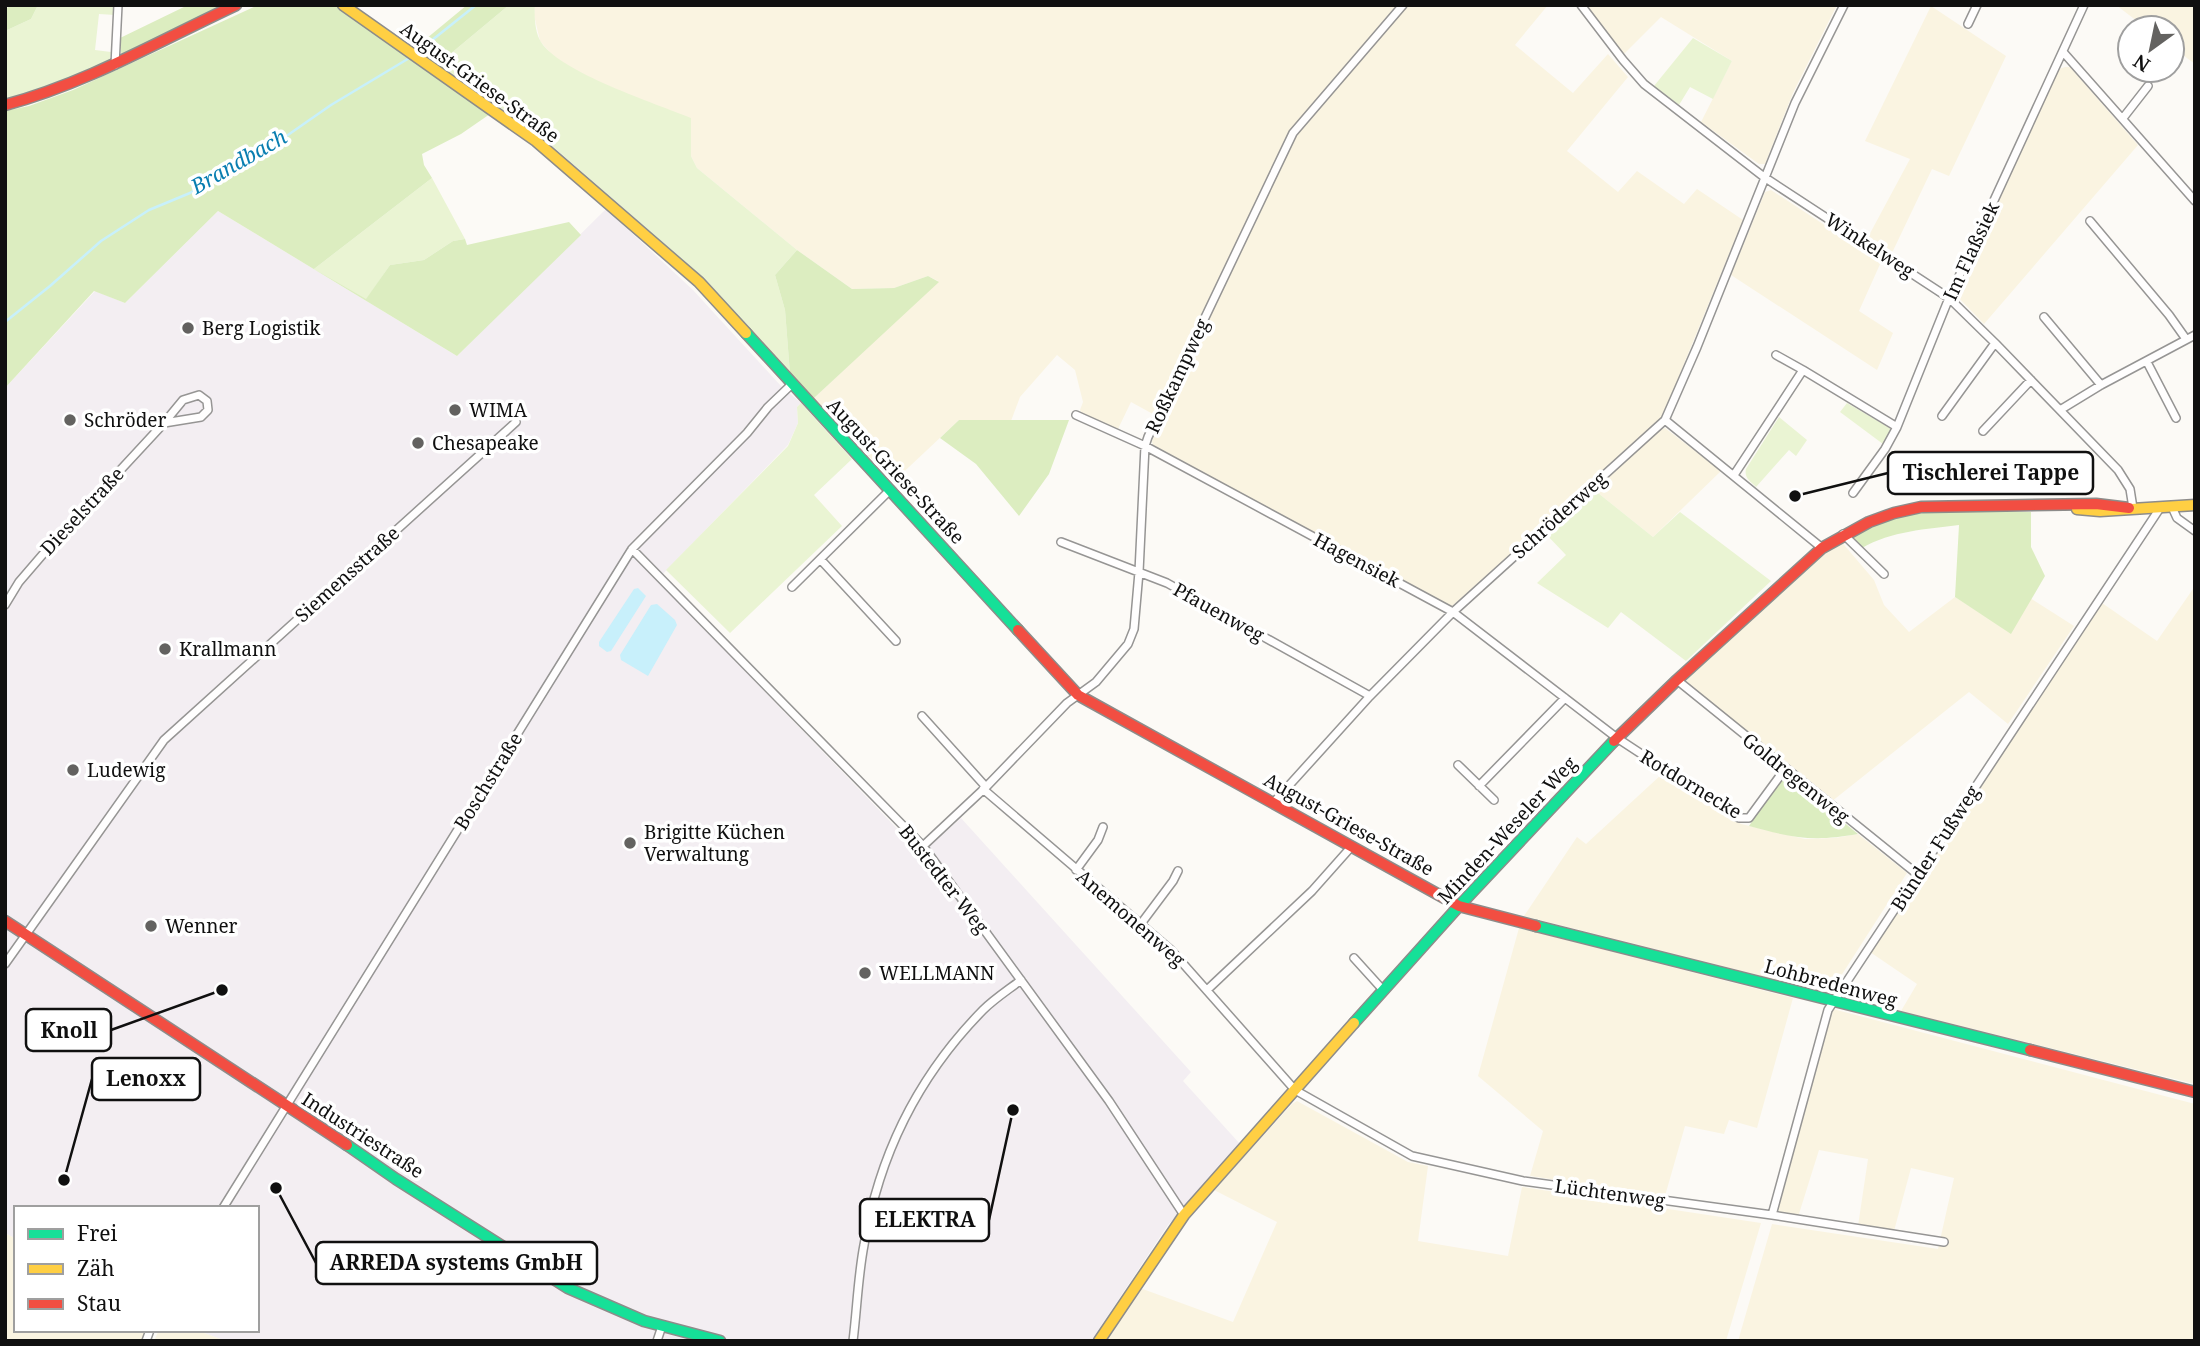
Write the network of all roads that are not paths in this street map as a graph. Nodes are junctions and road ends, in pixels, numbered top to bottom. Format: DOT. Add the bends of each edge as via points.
graph roads {
  1 [pos="118,5"];
  2 [pos="236,5"];
  3 [pos="343,5"];
  4 [pos="1403,5"];
  5 [pos="1581,5"];
  6 [pos="1844,5"];
  7 [pos="1977,5"];
  8 [pos="2084,5"];
  9 [pos="1968,24"];
  10 [pos="2064,53"];
  11 [pos="115,65"];
  12 [pos="2148,86"];
  13 [pos="5,105"];
  14 [pos="2123,118"];
  15 [pos="1764,177"];
  16 [pos="2195,201"];
  17 [pos="2090,221"];
  18 [pos="1949,298"];
  19 [pos="2044,317"];
  20 [pos="2195,335"];
  21 [pos="2186,339"];
  22 [pos="1996,343"];
  23 [pos="1776,355"];
  24 [pos="2147,362"];
  25 [pos="1804,370"];
  26 [pos="2031,380"];
  27 [pos="792,384"];
  28 [pos="2101,385"];
  29 [pos="2060,410"];
  30 [pos="1076,415"];
  31 [pos="1942,416"];
  32 [pos="2176,418"];
  33 [pos="1665,420"];
  34 [pos="164,422"];
  35 [pos="516,422"];
  36 [pos="1897,427"];
  37 [pos="1983,431"];
  38 [pos="1145,446"];
  39 [pos="1734,475"];
  40 [pos="890,490"];
  41 [pos="1853,493"];
  42 [pos="2195,505"];
  43 [pos="2131,508"];
  44 [pos="2160,508"];
  45 [pos="2172,508"];
  46 [pos="2195,531"];
  47 [pos="1843,534"];
  48 [pos="1061,542"];
  49 [pos="1822,548"];
  50 [pos="632,550"];
  51 [pos="821,559"];
  52 [pos="1139,572"];
  53 [pos="1884,574"];
  54 [pos="792,587"];
  55 [pos="5,605"];
  56 [pos="1452,611"];
  57 [pos="896,641"];
  58 [pos="1676,680"];
  59 [pos="1078,695"];
  60 [pos="1370,696"];
  61 [pos="1565,698"];
  62 [pos="922,716"];
  63 [pos="1617,738"];
  64 [pos="1458,765"];
  65 [pos="1785,769"];
  66 [pos="1479,786"];
  67 [pos="984,788"];
  68 [pos="1494,800"];
  69 [pos="1274,802"];
  70 [pos="1103,827"];
  71 [pos="923,846"];
  72 [pos="1352,846"];
  73 [pos="1076,870"];
  74 [pos="1178,871"];
  75 [pos="1917,874"];
  76 [pos="1459,906"];
  77 [pos="5,921"];
  78 [pos="1140,925"];
  79 [pos="26,935"];
  80 [pos="1354,958"];
  81 [pos="5,964"];
  82 [pos="1021,980"];
  83 [pos="1207,990"];
  84 [pos="1383,990"];
  85 [pos="1835,1001"];
  86 [pos="1295,1090"];
  87 [pos="2195,1093"];
  88 [pos="286,1105"];
  89 [pos="224,1206"];
  90 [pos="1184,1214"];
  91 [pos="1772,1215"];
  92 [pos="1944,1242"];
  93 [pos="662,1326"];
  94 [pos="657,1341"];
  95 [pos="720,1341"];
  96 [pos="853,1341"];
  97 [pos="1099,1341"];
  1 -- 11 [label="street"];
  2 -- 11 [label="street"];
  3 -- 27 [label="street, August-Griese-Straße" via="536,141 600,195 699,282"];
  4 -- 38 [label="street, Roßkampweg" via="1293,133"];
  5 -- 15 [label="street, Winkelweg" via="1644,84"];
  6 -- 15 [label="street, Schröderweg"];
  7 -- 9 [label="street"];
  8 -- 10 [label="street, Im Flaßsiek"];
  10 -- 14 [label="street"];
  10 -- 18 [label="street, Im Flaßsiek"];
  11 -- 13 [label="street"];
  12 -- 14 [label="street"];
  14 -- 16 [label="street"];
  15 -- 18 [label="street, Winkelweg"];
  15 -- 33 [label="street, Schröderweg"];
  17 -- 21 [label="street"];
  18 -- 22 [label="street, Winkelweg"];
  18 -- 36 [label="street, Im Flaßsiek"];
  19 -- 28 [label="street"];
  20 -- 21 [label="street"];
  21 -- 24 [label="street"];
  22 -- 26 [label="street, Winkelweg"];
  22 -- 31 [label="street"];
  23 -- 25 [label="street"];
  24 -- 28 [label="street"];
  24 -- 32 [label="street"];
  25 -- 36 [label="street"];
  25 -- 39 [label="street"];
  26 -- 29 [label="street, Winkelweg"];
  26 -- 37 [label="street"];
  27 -- 40 [label="street, August-Griese-Straße"];
  27 -- 50 [label="street, Boschstraße"];
  28 -- 29 [label="street"];
  29 -- 43 [label="street, Winkelweg" via="2122,475 2130,489"];
  30 -- 38 [label="street, Hagensiek"];
  33 -- 39 [label="street"];
  33 -- 56 [label="street, Schröderweg"];
  34 -- 34 [label="street, Dieselstraße" via="183,400 198,395 207,401 208,410 201,417"];
  34 -- 55 [label="street, Dieselstraße" via="50,546"];
  35 -- 79 [label="street, Siemensstraße" via="164,740"];
  36 -- 41 [label="street, Im Flaßsiek"];
  38 -- 52 [label="street, Roßkampweg"];
  38 -- 56 [label="street, Hagensiek"];
  39 -- 49 [label="street"];
  40 -- 51 [label="street"];
  40 -- 59 [label="street, August-Griese-Straße"];
  42 -- 45 [label="street, Minden-Weseler Weg"];
  43 -- 44 [label="street, Minden-Weseler Weg"];
  43 -- 47 [label="street, Minden-Weseler Weg" via="1921,507 1870,520"];
  44 -- 45 [label="street, Minden-Weseler Weg"];
  44 -- 75 [label="street, Bünder Fußweg"];
  45 -- 46 [label="street" via="2177,518"];
  47 -- 49 [label="street, Minden-Weseler Weg"];
  47 -- 53 [label="street"];
  48 -- 52 [label="street, Pfauenweg"];
  49 -- 58 [label="street, Minden-Weseler Weg"];
  50 -- 71 [label="street, Bustedter Weg"];
  50 -- 88 [label="street, Boschstraße"];
  51 -- 54 [label="street"];
  51 -- 57 [label="street"];
  52 -- 59 [label="street, Roßkampweg" via="1134,629 1128,644 1096,682"];
  52 -- 60 [label="street, Pfauenweg" via="1167,583"];
  56 -- 60 [label="street, Schröderweg"];
  56 -- 61 [label="street, Hagensiek"];
  58 -- 63 [label="street, Minden-Weseler Weg"];
  58 -- 65 [label="street, Goldregenweg"];
  59 -- 67 [label="street, Roßkampweg"];
  59 -- 69 [label="street, August-Griese-Straße"];
  60 -- 69 [label="street, Schröderweg"];
  61 -- 63 [label="street, Hagensiek"];
  61 -- 66 [label="street"];
  62 -- 67 [label="street, Anemonenweg"];
  63 -- 65 [label="street, Rotdornecke" via="1740,818 1749,818"];
  63 -- 76 [label="street, Minden-Weseler Weg"];
  64 -- 66 [label="street"];
  65 -- 75 [label="street, Goldregenweg"];
  66 -- 68 [label="street"];
  67 -- 71 [label="street, Roßkampweg"];
  67 -- 73 [label="street, Anemonenweg"];
  69 -- 72 [label="street, August-Griese-Straße"];
  70 -- 73 [label="street"];
  71 -- 82 [label="street, Bustedter Weg"];
  72 -- 76 [label="street, August-Griese-Straße"];
  72 -- 83 [label="street" via="1312,891"];
  73 -- 78 [label="street, Anemonenweg"];
  74 -- 78 [label="street"];
  75 -- 85 [label="street, Bünder Fußweg"];
  76 -- 84 [label="street, Minden-Weseler Weg"];
  76 -- 85 [label="street, Lohbredenweg"];
  77 -- 79 [label="street, Industriestraße"];
  78 -- 83 [label="street, Anemonenweg" via="1171,950"];
  79 -- 81 [label="street, Siemensstraße"];
  79 -- 88 [label="street, Industriestraße"];
  80 -- 84 [label="street"];
  82 -- 90 [label="street, Bustedter Weg"];
  82 -- 96 [label="street" via="959,1036 913,1100 895,1137 864,1246"];
  83 -- 86 [label="street, Anemonenweg"];
  84 -- 86 [label="street, Minden-Weseler Weg"];
  85 -- 87 [label="street, Lohbredenweg"];
  85 -- 91 [label="street, Bünder Fußweg" via="1828,1010"];
  86 -- 90 [label="street, Minden-Weseler Weg"];
  86 -- 91 [label="street, Lüchtenweg" via="1412,1156 1523,1181"];
  88 -- 89 [label="street, Boschstraße"];
  88 -- 93 [label="street, Industriestraße" via="568,1288 625,1315"];
  90 -- 97 [label="street, Minden-Weseler Weg"];
  91 -- 92 [label="street, Lüchtenweg"];
  93 -- 94 [label="street"];
  93 -- 95 [label="street, Industriestraße"];
}
